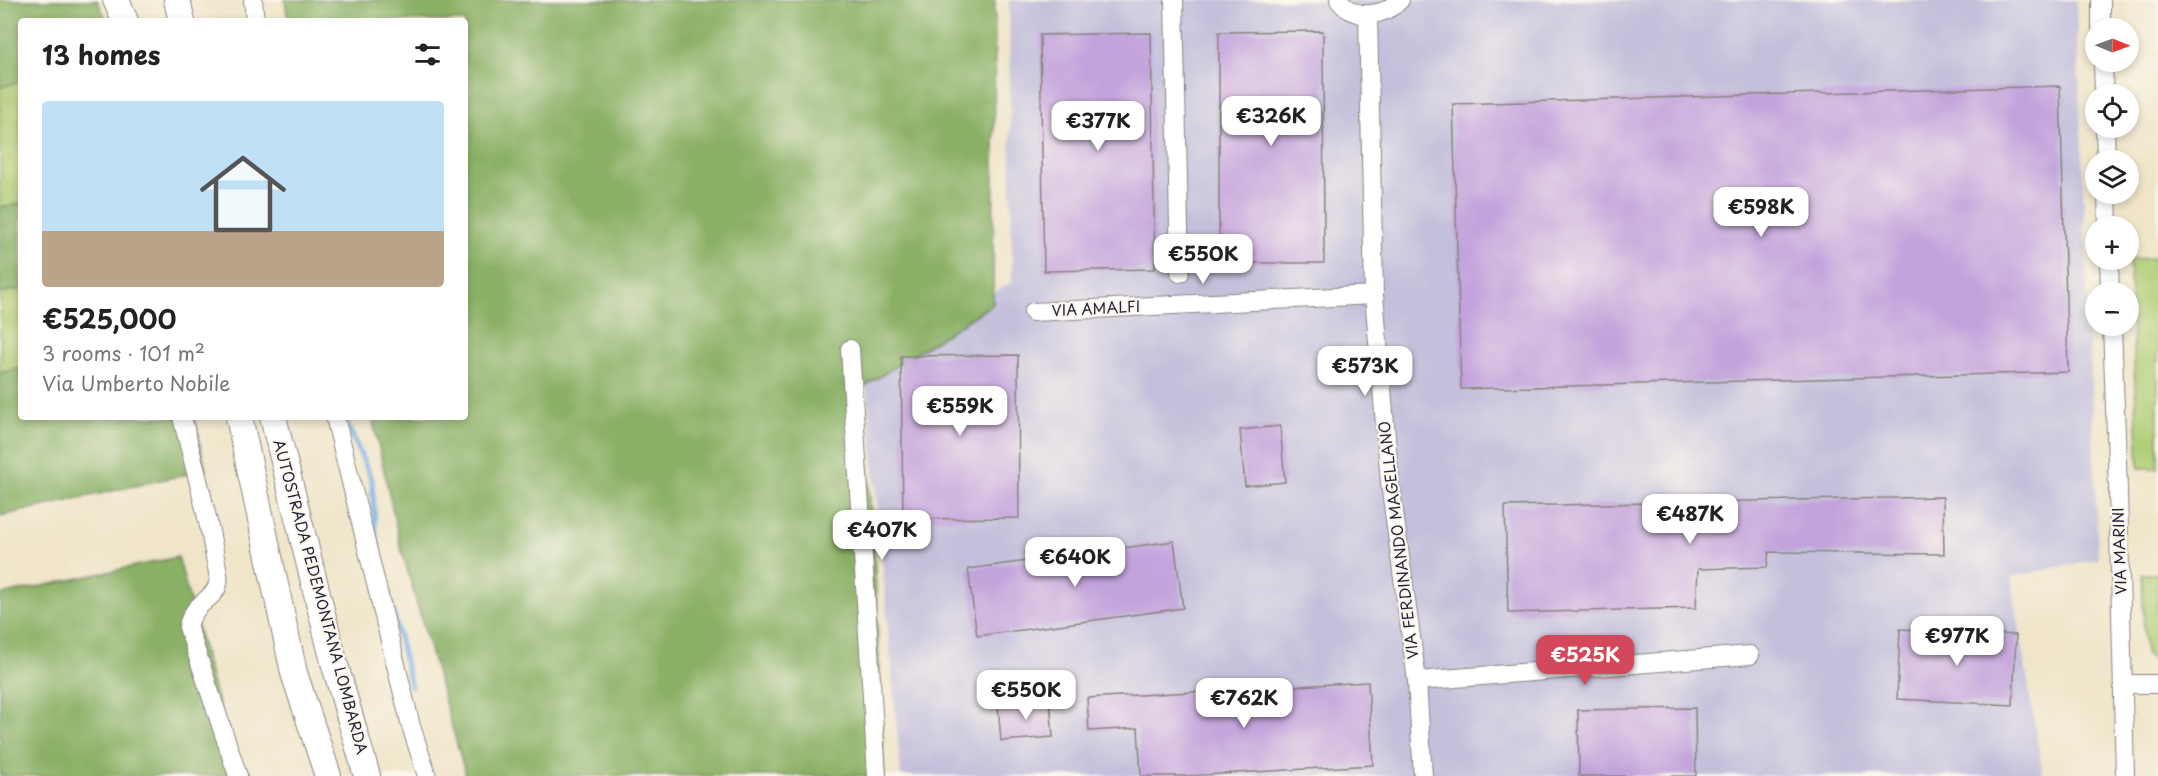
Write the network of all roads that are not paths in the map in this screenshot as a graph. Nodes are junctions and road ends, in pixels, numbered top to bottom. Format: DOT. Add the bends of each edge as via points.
graph roads {
  1 [pos="116,0"];
  2 [pos="134,0"];
  3 [pos="177,0"];
  4 [pos="192,0"];
  5 [pos="253,0"];
  6 [pos="1174,0"];
  7 [pos="1339,0"];
  8 [pos="1400,0"];
  9 [pos="2100,0"];
  10 [pos="1368,15"];
  11 [pos="124,18"];
  12 [pos="138,18"];
  13 [pos="181,18"];
  14 [pos="193,18"];
  15 [pos="255,18"];
  16 [pos="2101,18"];
  17 [pos="1180,273"];
  18 [pos="1374,295"];
  19 [pos="1033,312"];
  20 [pos="2112,336"];
  21 [pos="850,349"];
  22 [pos="183,420"];
  23 [pos="239,420"];
  24 [pos="274,420"];
  25 [pos="336,420"];
  26 [pos="1750,655"];
  27 [pos="1417,681"];
  28 [pos="2123,684"];
  29 [pos="2158,684"];
  30 [pos="238,776"];
  31 [pos="328,776"];
  32 [pos="367,776"];
  33 [pos="427,776"];
  34 [pos="877,776"];
  35 [pos="1423,776"];
  36 [pos="2124,776"];
  1 -- 11 [label="highway"];
  2 -- 12 [label="highway"];
  3 -- 13 [label="highway"];
  4 -- 14 [label="highway"];
  5 -- 15 [label="street"];
  6 -- 17 [label="street"];
  7 -- 10 [label="street" via="1354,12"];
  8 -- 10 [label="street" via="1391,9"];
  9 -- 16 [label="street"];
  10 -- 18 [label="street, VIA FERDINANDO MAGELLANO"];
  18 -- 19 [label="street, VIA AMALFI"];
  18 -- 27 [label="street, VIA FERDINANDO MAGELLANO" via="1390,483"];
  20 -- 28 [label="street, VIA MARINI"];
  21 -- 34 [label="street"];
  22 -- 30 [label="street" via="219,582 216,592 190,616 189,627"];
  23 -- 31 [label="highway" via="294,674"];
  24 -- 32 [label="highway, AUTOSTRADA PEDEMONTANA LOMBARDA" via="334,662"];
  25 -- 33 [label="street" via="411,726"];
  26 -- 27 [label="street"];
  27 -- 35 [label="street, VIA FERDINANDO MAGELLANO"];
  28 -- 29 [label="street"];
  28 -- 36 [label="street, VIA MARINI"];
}
